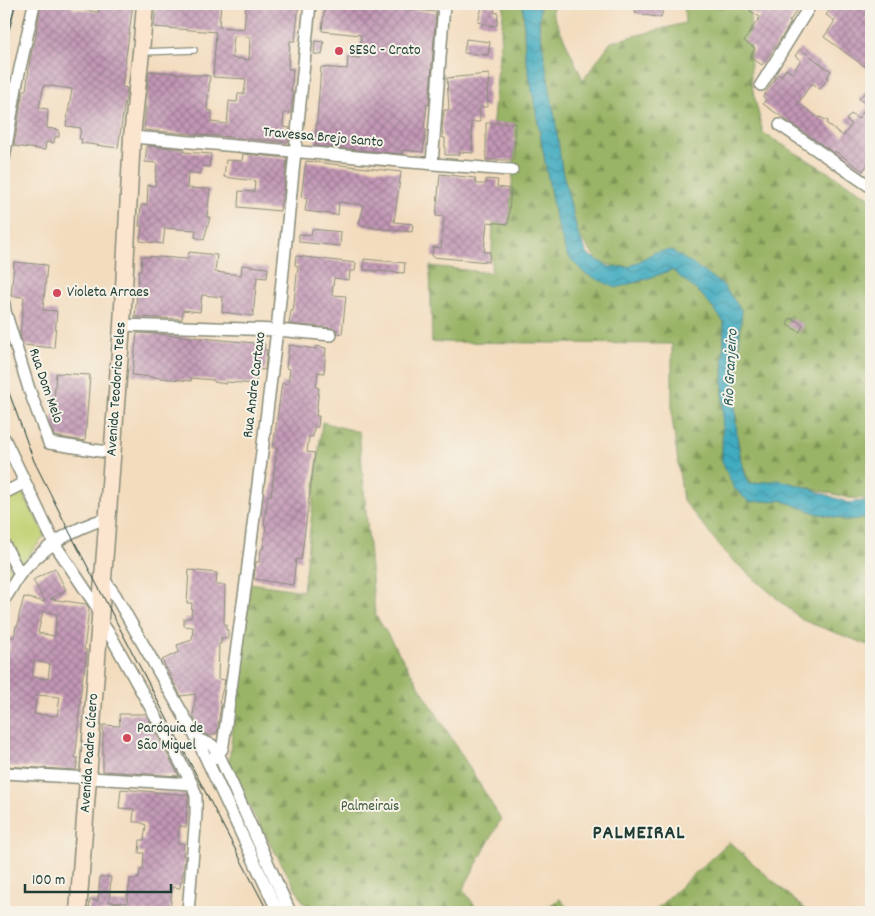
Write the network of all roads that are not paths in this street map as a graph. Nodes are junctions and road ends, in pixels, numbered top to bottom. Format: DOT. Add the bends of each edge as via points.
graph roads {
  1 [pos="9,4"];
  2 [pos="34,4"];
  3 [pos="145,4"];
  4 [pos="310,4"];
  5 [pos="444,4"];
  6 [pos="811,4"];
  7 [pos="4,25"];
  8 [pos="194,50"];
  9 [pos="142,52"];
  10 [pos="761,85"];
  11 [pos="780,125"];
  12 [pos="132,137"];
  13 [pos="296,151"];
  14 [pos="4,158"];
  15 [pos="432,164"];
  16 [pos="512,170"];
  17 [pos="870,183"];
  18 [pos="4,304"];
  19 [pos="122,325"];
  20 [pos="278,330"];
  21 [pos="331,335"];
  22 [pos="4,438"];
  23 [pos="113,453"];
  24 [pos="24,483"];
  25 [pos="4,493"];
  26 [pos="108,518"];
  27 [pos="4,544"];
  28 [pos="54,544"];
  29 [pos="20,574"];
  30 [pos="103,578"];
  31 [pos="7,595"];
  32 [pos="102,595"];
  33 [pos="4,610"];
  34 [pos="100,617"];
  35 [pos="197,739"];
  36 [pos="218,753"];
  37 [pos="208,764"];
  38 [pos="4,773"];
  39 [pos="89,778"];
  40 [pos="192,784"];
  41 [pos="78,912"];
  42 [pos="188,912"];
  43 [pos="278,912"];
  44 [pos="290,912"];
  1 -- 7 [label="street"];
  2 -- 14 [label="street"];
  3 -- 9 [label="main road, Avenida Teodorico Teles"];
  4 -- 13 [label="street, Rua Andre Cartaxo"];
  5 -- 15 [label="street"];
  6 -- 10 [label="street"];
  8 -- 9 [label="lane"];
  9 -- 12 [label="main road, Avenida Teodorico Teles"];
  11 -- 17 [label="street"];
  12 -- 13 [label="street, Travessa Brejo Santo"];
  12 -- 19 [label="main road, Avenida Teodorico Teles"];
  13 -- 15 [label="street, Travessa Brejo Santo"];
  13 -- 20 [label="street, Rua Andre Cartaxo"];
  15 -- 16 [label="street, Travessa Brejo Santo"];
  18 -- 23 [label="street, Rua Dom Melo" via="49,444"];
  19 -- 20 [label="street"];
  19 -- 23 [label="main road, Avenida Teodorico Teles"];
  20 -- 21 [label="street"];
  20 -- 36 [label="street, Rua Andre Cartaxo" via="223,745"];
  22 -- 24 [label="street"];
  23 -- 26 [label="main road, Avenida Teodorico Teles"];
  24 -- 25 [label="street"];
  24 -- 28 [label="street"];
  26 -- 28 [label="street" via="88,524"];
  26 -- 30 [label="main road, Avenida Teodorico Teles"];
  27 -- 29 [label="street"];
  28 -- 29 [label="street"];
  28 -- 34 [label="street"];
  29 -- 31 [label="street"];
  30 -- 32 [label="main road, Avenida Teodorico Teles"];
  30 -- 35 [label="street"];
  31 -- 33 [label="street"];
  32 -- 34 [label="main road, Avenida Padre Cícero"];
  34 -- 39 [label="main road, Avenida Padre Cícero"];
  34 -- 40 [label="street"];
  35 -- 36 [label="street" via="212,745"];
  35 -- 37 [label="street"];
  36 -- 37 [label="street, Rua Andre Cartaxo"];
  36 -- 44 [label="street"];
  37 -- 43 [label="street"];
  38 -- 39 [label="street"];
  39 -- 40 [label="street"];
  39 -- 41 [label="main road, Avenida Padre Cícero"];
  40 -- 42 [label="street" via="197,807"];
}
